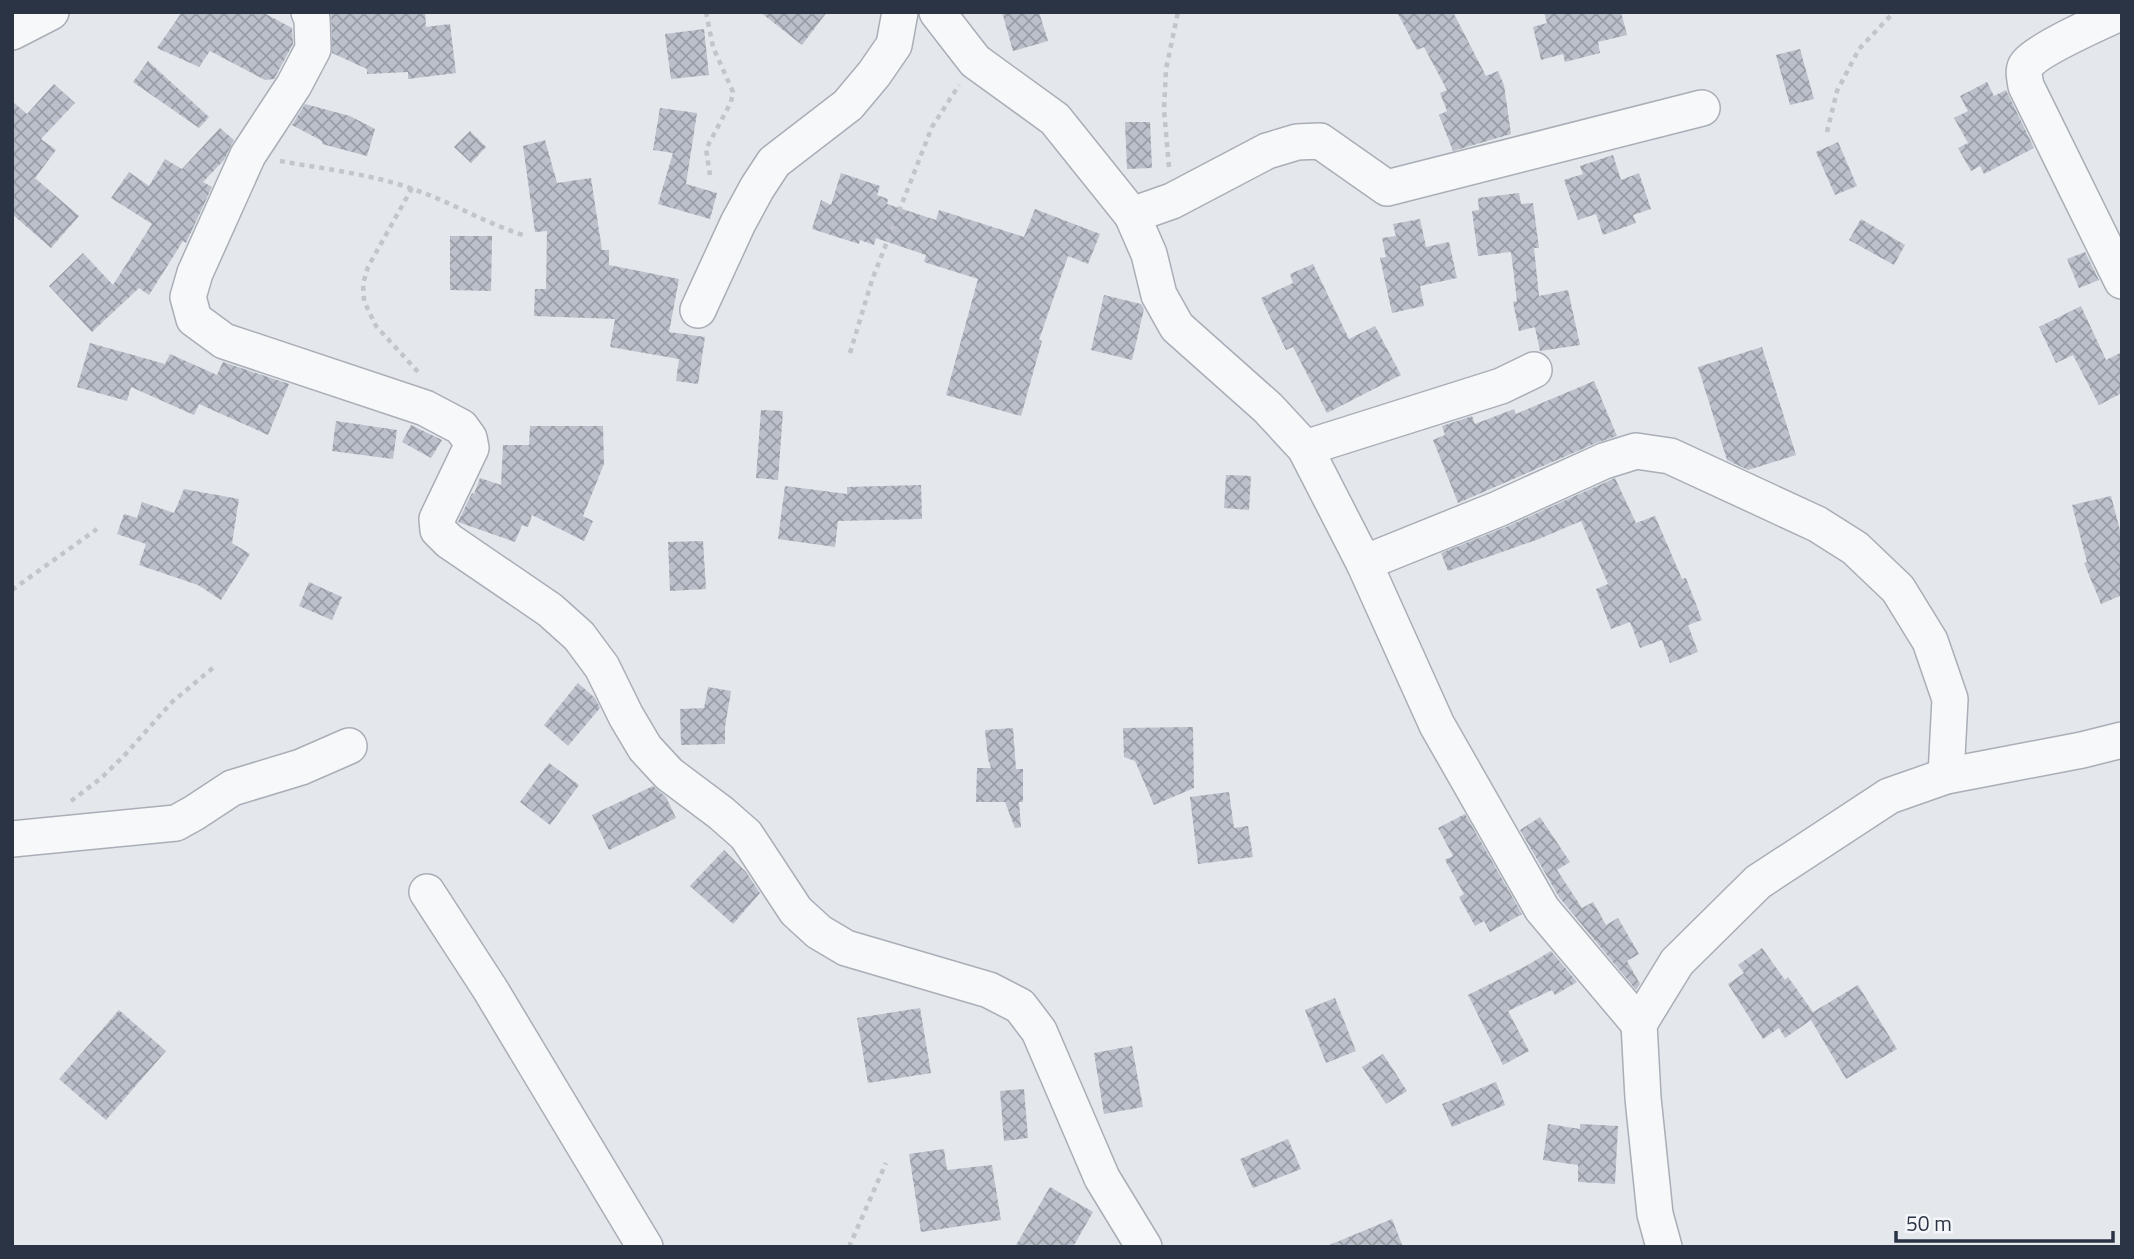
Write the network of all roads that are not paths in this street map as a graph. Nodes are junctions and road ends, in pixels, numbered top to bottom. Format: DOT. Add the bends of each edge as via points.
graph roads {
  1 [pos="51,12"];
  2 [pos="309,12"];
  3 [pos="900,12"];
  4 [pos="937,12"];
  5 [pos="2122,12"];
  6 [pos="12,32"];
  7 [pos="1702,108"];
  8 [pos="1132,215"];
  9 [pos="2122,281"];
  10 [pos="698,310"];
  11 [pos="1534,370"];
  12 [pos="1305,448"];
  13 [pos="1364,564"];
  14 [pos="2122,740"];
  15 [pos="349,746"];
  16 [pos="1946,776"];
  17 [pos="12,839"];
  18 [pos="427,892"];
  19 [pos="1639,1024"];
  20 [pos="645,1247"];
  21 [pos="1144,1247"];
  22 [pos="1664,1247"];
  1 -- 6 [label="street"];
  2 -- 21 [label="street" via="313,49 248,155 195,273 188,297 194,319 224,341 425,408 461,427 471,448 437,519 438,530 579,636 602,667 645,748 670,774 747,835 796,911 818,932 846,948 989,990 1020,1006 1040,1031 1102,1178"];
  3 -- 10 [label="street" via="894,45 848,105 774,162 737,223"];
  4 -- 8 [label="street" via="975,61 1055,119"];
  5 -- 9 [label="street" via="2046,50 2026,65 2024,73 2026,86"];
  7 -- 8 [label="street" via="1387,188 1320,141 1297,142 1267,151 1172,201"];
  8 -- 12 [label="street" via="1149,254 1159,295 1177,327 1268,408"];
  11 -- 12 [label="street" via="1501,386"];
  12 -- 13 [label="street"];
  13 -- 16 [label="street" via="1604,461 1636,452 1670,456 1817,524 1855,548 1898,589 1930,641 1950,699"];
  13 -- 19 [label="street" via="1437,725 1542,909"];
  14 -- 16 [label="street"];
  15 -- 17 [label="street" via="301,767 232,788 176,823"];
  16 -- 19 [label="street" via="1889,796 1758,882 1677,962"];
  18 -- 20 [label="street"];
  19 -- 22 [label="street" via="1655,1214"];
}
